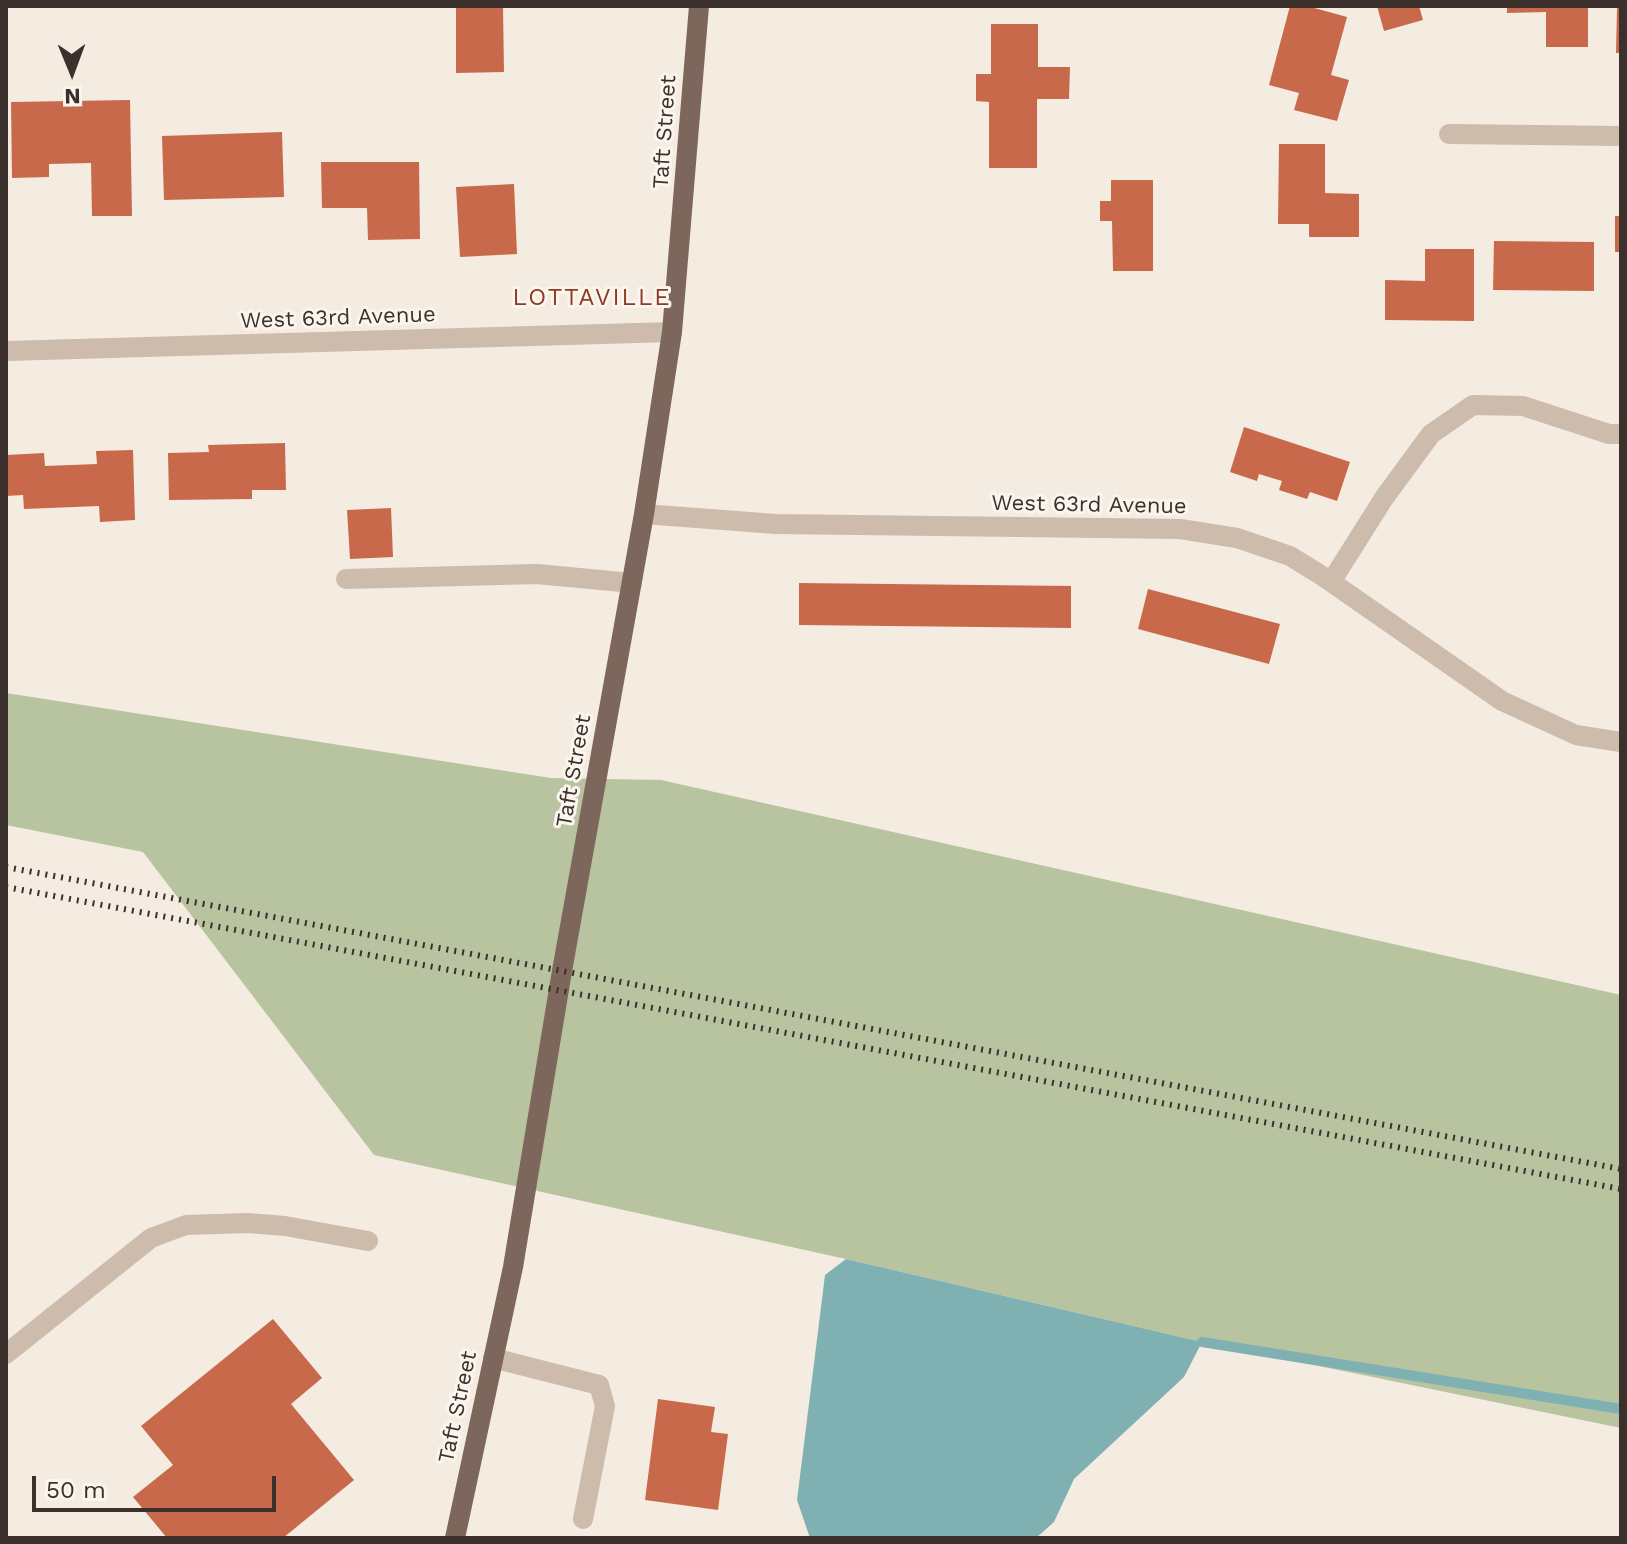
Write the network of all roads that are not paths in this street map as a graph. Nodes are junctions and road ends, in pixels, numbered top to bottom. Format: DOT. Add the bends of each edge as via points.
graph roads {
  1 [pos="699,6"];
  2 [pos="1449,134"];
  3 [pos="1621,136"];
  4 [pos="672,332"];
  5 [pos="6,351"];
  6 [pos="1621,434"];
  7 [pos="644,514"];
  8 [pos="346,579"];
  9 [pos="1331,582"];
  10 [pos="632,583"];
  11 [pos="1621,742"];
  12 [pos="368,1241"];
  13 [pos="6,1354"];
  14 [pos="493,1358"];
  15 [pos="583,1519"];
  16 [pos="455,1538"];
  1 -- 4 [label="main road, Taft Street"];
  2 -- 3 [label="street"];
  4 -- 5 [label="street, West 63rd Avenue"];
  4 -- 7 [label="main road, Taft Street"];
  6 -- 9 [label="street" via="1523,406 1473,405 1431,434"];
  7 -- 9 [label="street, West 63rd Avenue" via="776,524 1180,529 1237,538 1290,556"];
  7 -- 10 [label="main road, Taft Street"];
  8 -- 10 [label="street" via="537,574"];
  9 -- 11 [label="street, West 63rd Avenue" via="1502,701 1576,735"];
  10 -- 14 [label="main road, Taft Street"];
  12 -- 13 [label="street" via="285,1226 186,1225 151,1238"];
  14 -- 15 [label="street" via="599,1385 605,1406"];
  14 -- 16 [label="main road, Taft Street"];
}
